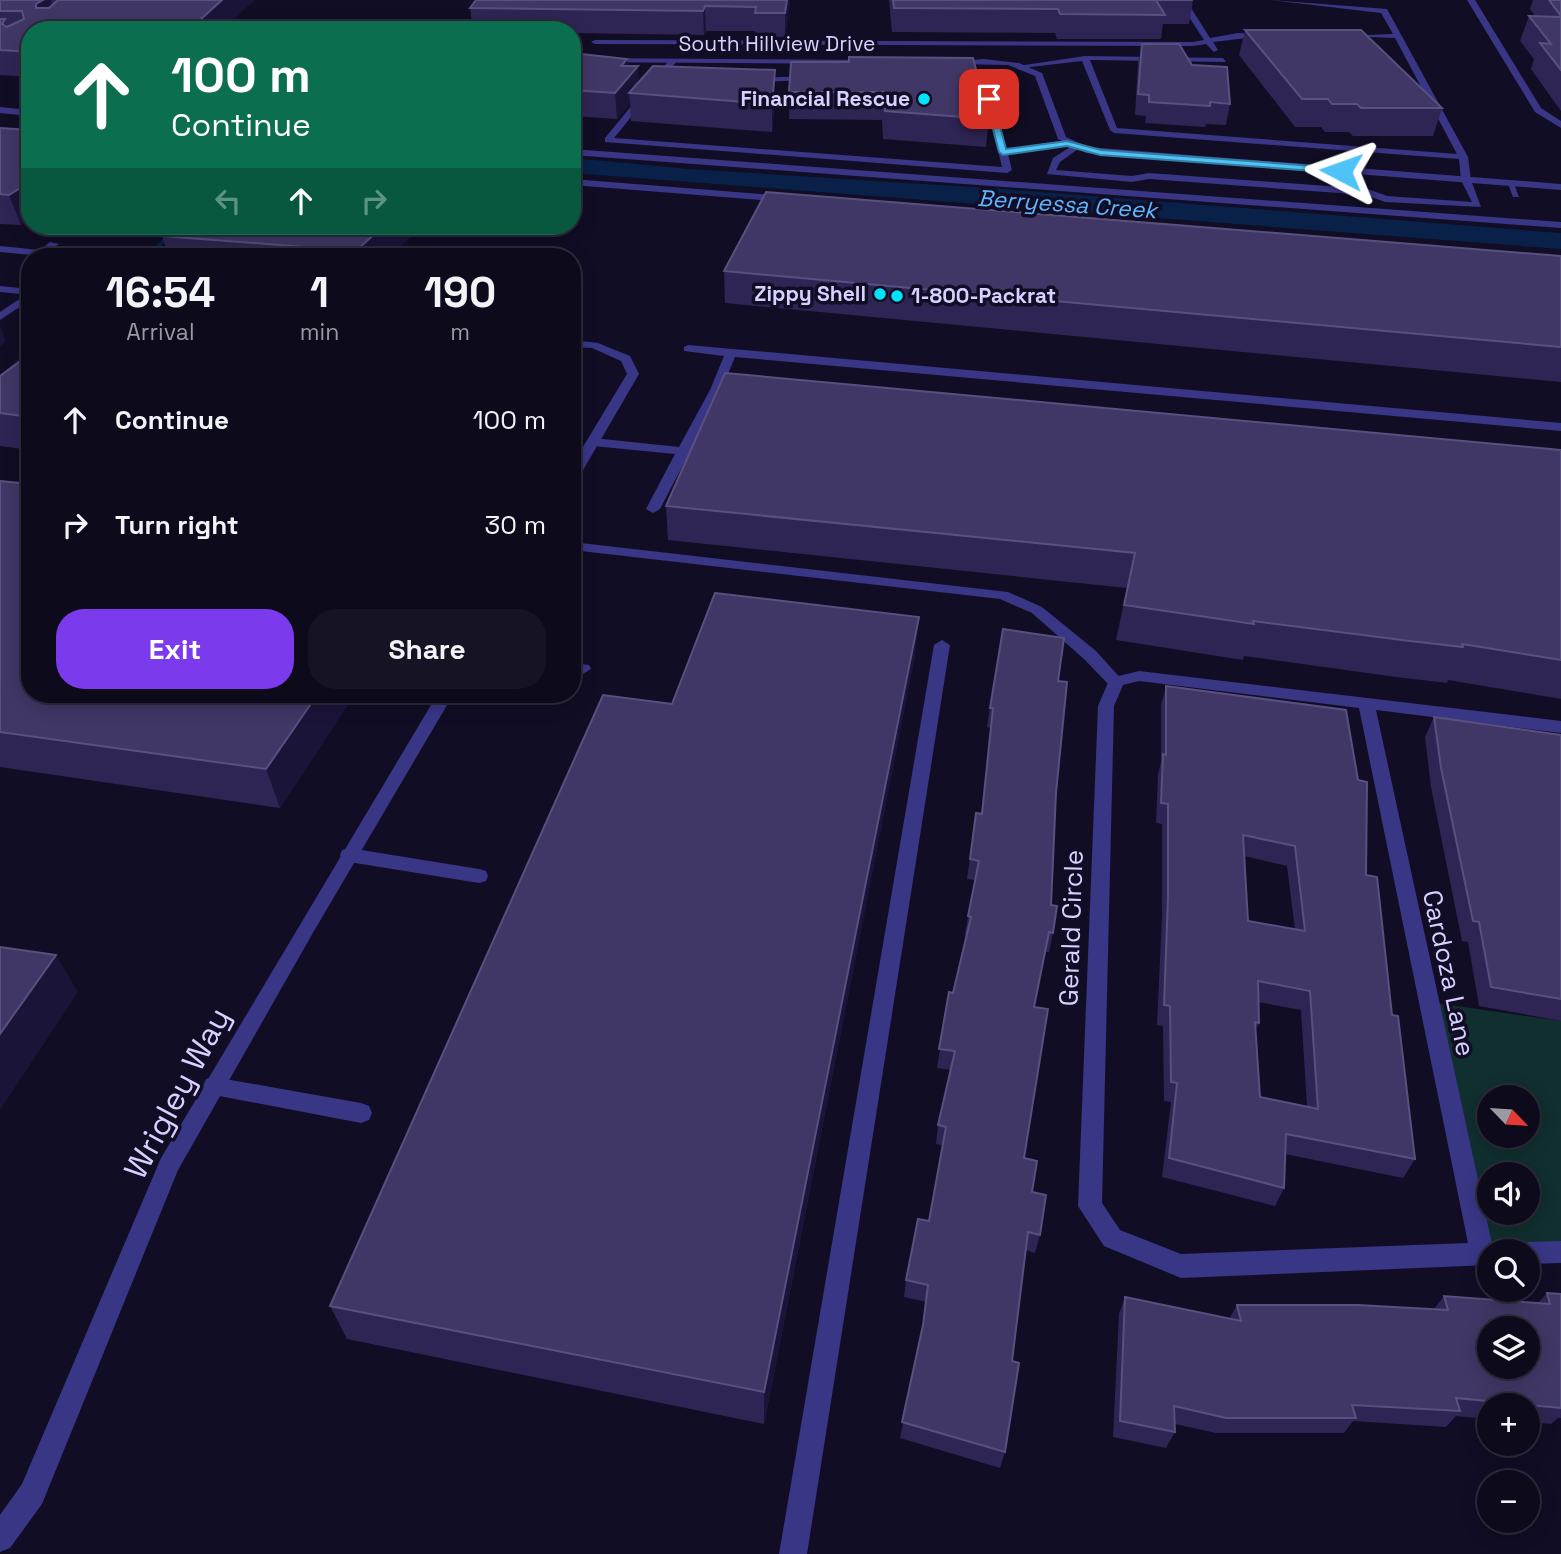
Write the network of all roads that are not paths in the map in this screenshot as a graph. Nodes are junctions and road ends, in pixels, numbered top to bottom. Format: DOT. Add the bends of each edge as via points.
graph roads {
  1 [pos="1182,0"];
  2 [pos="1273,0"];
  3 [pos="1471,0"];
  4 [pos="1278,36"];
  5 [pos="1331,36"];
  6 [pos="1397,36"];
  7 [pos="1206,41"];
  8 [pos="594,42"];
  9 [pos="1085,58"];
  10 [pos="581,60"];
  11 [pos="673,61"];
  12 [pos="790,61"];
  13 [pos="877,62"];
  14 [pos="941,62"];
  15 [pos="1021,66"];
  16 [pos="662,78"];
  17 [pos="674,78"];
  18 [pos="827,78"];
  19 [pos="787,79"];
  20 [pos="945,79"];
  21 [pos="737,80"];
  22 [pos="0,110"];
  23 [pos="21,112"];
  24 [pos="1561,125"];
  25 [pos="1262,143"];
  26 [pos="1071,145"];
  27 [pos="1003,152"];
  28 [pos="581,153"];
  29 [pos="1462,158"];
  30 [pos="1251,164"];
  31 [pos="1265,165"];
  32 [pos="1466,180"];
  33 [pos="581,183"];
  34 [pos="1253,183"];
  35 [pos="1510,183"];
  36 [pos="1561,187"];
  37 [pos="1516,195"];
  38 [pos="803,200"];
  39 [pos="1561,225"];
  40 [pos="54,244"];
  41 [pos="48,248"];
  42 [pos="0,249"];
  43 [pos="21,251"];
  44 [pos="0,289"];
  45 [pos="21,292"];
  46 [pos="21,301"];
  47 [pos="0,317"];
  48 [pos="581,344"];
  49 [pos="688,349"];
  50 [pos="731,353"];
  51 [pos="1561,428"];
  52 [pos="593,442"];
  53 [pos="684,451"];
  54 [pos="581,462"];
  55 [pos="653,509"];
  56 [pos="581,547"];
  57 [pos="942,645"];
  58 [pos="1116,682"];
  59 [pos="440,703"];
  60 [pos="1366,703"];
  61 [pos="1561,727"];
  62 [pos="349,855"];
  63 [pos="480,876"];
  64 [pos="214,1086"];
  65 [pos="361,1113"];
  66 [pos="1483,1239"];
  67 [pos="1561,1252"];
  68 [pos="1540,1253"];
  69 [pos="1477,1254"];
  70 [pos="0,1538"];
  71 [pos="793,1554"];
  1 -- 7 [label="street"];
  2 -- 6 [label="street" via="1384,11"];
  3 -- 24 [label="street" via="1538,110"];
  4 -- 7 [label="street" via="1238,35"];
  5 -- 6 [label="street"];
  6 -- 29 [label="street"];
  7 -- 8 [label="street" via="886,49"];
  7 -- 9 [label="street" via="1223,60"];
  9 -- 15 [label="street"];
  9 -- 25 [label="street" via="1114,130"];
  10 -- 11 [label="street, South Hillview Drive"];
  11 -- 12 [label="street, South Hillview Drive"];
  11 -- 16 [label="street"];
  12 -- 13 [label="street, South Hillview Drive"];
  12 -- 19 [label="street"];
  14 -- 15 [label="street"];
  15 -- 26 [label="street" via="1038,75 1062,139"];
  16 -- 17 [label="street"];
  16 -- 27 [label="street" via="608,140 787,149 1007,170"];
  18 -- 19 [label="street"];
  19 -- 21 [label="street"];
  20 -- 27 [label="street" via="984,79"];
  22 -- 23 [label="street"];
  25 -- 29 [label="street"];
  25 -- 31 [label="street"];
  26 -- 27 [label="street"];
  26 -- 30 [label="street" via="1100,153"];
  26 -- 34 [label="street" via="1050,172"];
  28 -- 39 [label="street"];
  29 -- 32 [label="street"];
  30 -- 31 [label="street"];
  30 -- 34 [label="street"];
  31 -- 32 [label="street"];
  32 -- 34 [label="street" via="1478,205"];
  32 -- 35 [label="street"];
  33 -- 38 [label="street"];
  35 -- 36 [label="street"];
  35 -- 37 [label="street"];
  40 -- 41 [label="street"];
  42 -- 43 [label="street"];
  44 -- 45 [label="street"];
  46 -- 47 [label="street"];
  48 -- 52 [label="street" via="626,359 633,374"];
  49 -- 50 [label="street"];
  50 -- 51 [label="street"];
  50 -- 53 [label="street"];
  52 -- 53 [label="street"];
  52 -- 54 [label="street"];
  53 -- 55 [label="street"];
  56 -- 58 [label="street" via="1003,595 1037,610"];
  57 -- 71 [label="street"];
  58 -- 60 [label="street" via="1139,676"];
  58 -- 69 [label="street, Gerald Circle" via="1106,706 1090,1206 1112,1238 1181,1266"];
  59 -- 62 [label="street, Wrigley Way"];
  60 -- 61 [label="street"];
  60 -- 66 [label="street, Cardoza Lane"];
  62 -- 63 [label="street"];
  62 -- 64 [label="street, Wrigley Way"];
  64 -- 65 [label="street"];
  64 -- 70 [label="street, Wrigley Way" via="169,1165 32,1494"];
  67 -- 68 [label="street"];
}
